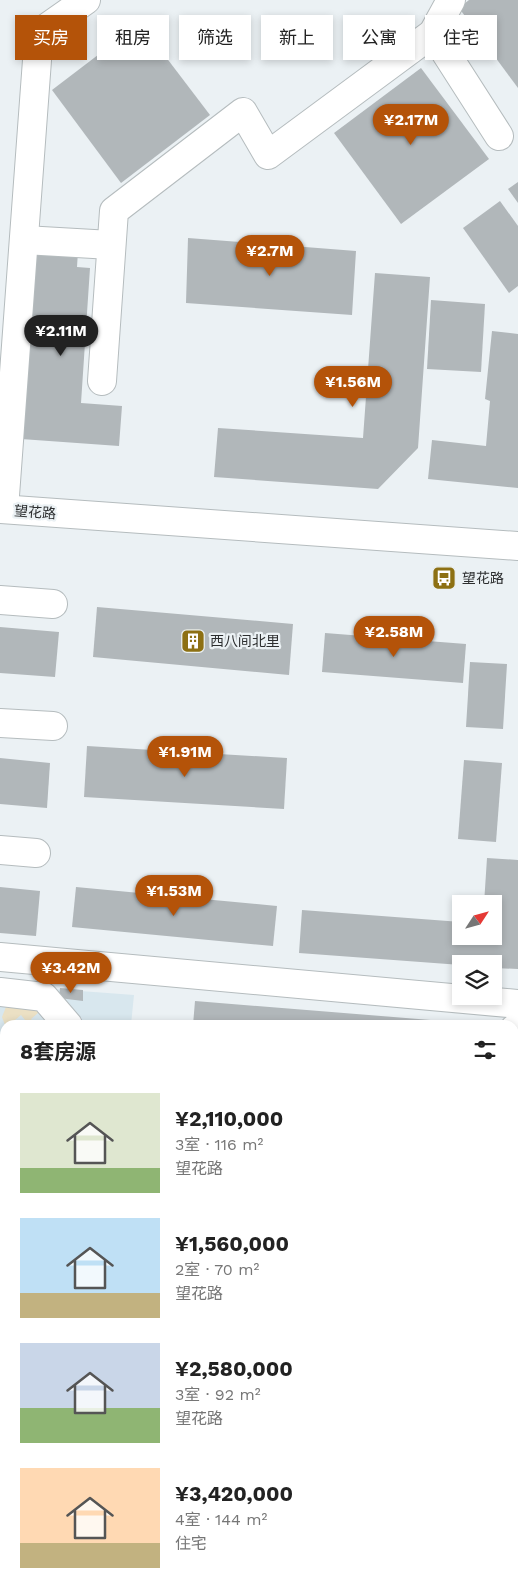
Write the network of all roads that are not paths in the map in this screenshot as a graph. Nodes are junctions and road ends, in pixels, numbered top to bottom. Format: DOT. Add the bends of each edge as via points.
graph roads {
  1 [pos="86,0"];
  2 [pos="451,0"];
  3 [pos="443,15"];
  4 [pos="425,38"];
  5 [pos="451,60"];
  6 [pos="499,136"];
  7 [pos="24,240"];
  8 [pos="111,245"];
  9 [pos="102,381"];
  10 [pos="2,509"];
  11 [pos="518,546"];
  12 [pos="0,600"];
  13 [pos="53,604"];
  14 [pos="0,723"];
  15 [pos="53,726"];
  16 [pos="0,850"];
  17 [pos="36,853"];
  18 [pos="0,957"];
  19 [pos="0,992"];
  20 [pos="513,1015"];
  21 [pos="64,1020"];
  1 -- 7 [label="street" via="39,33"];
  2 -- 3 [label="street"];
  4 -- 8 [label="street" via="268,155 243,112 114,211"];
  5 -- 6 [label="street"];
  7 -- 8 [label="street"];
  7 -- 10 [label="street"];
  8 -- 9 [label="street"];
  10 -- 11 [label="street, 望花路"];
  12 -- 13 [label="street"];
  14 -- 15 [label="street"];
  16 -- 17 [label="street"];
  18 -- 20 [label="street"];
  19 -- 21 [label="street" via="44,998"];
}
